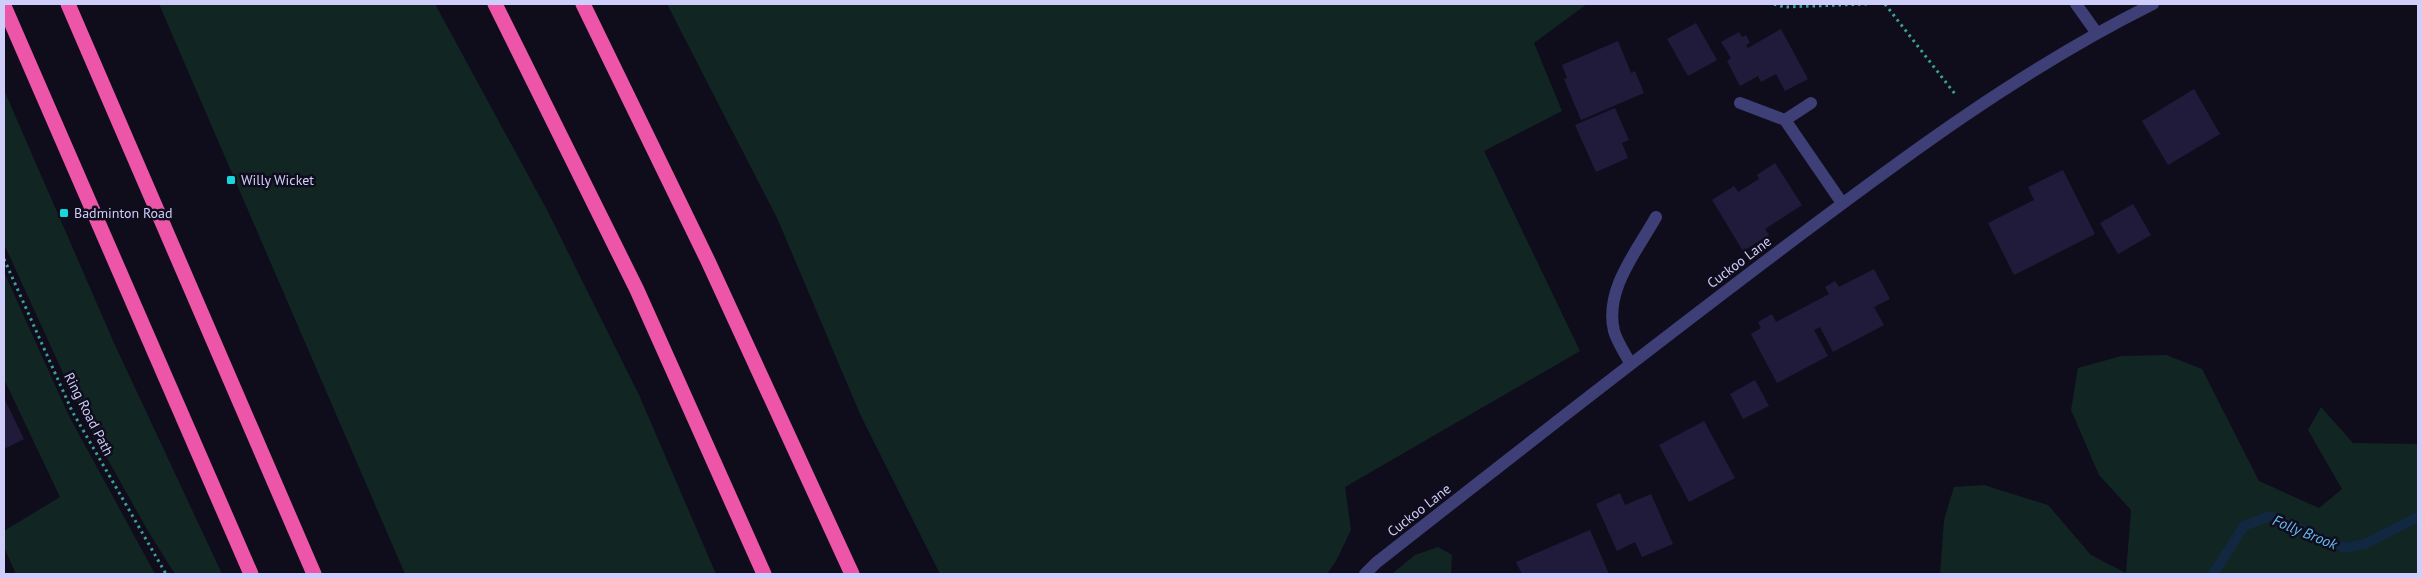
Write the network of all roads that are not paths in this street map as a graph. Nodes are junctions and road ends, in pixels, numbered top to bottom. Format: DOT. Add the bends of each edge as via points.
graph roads {
  1 [pos="68,4"];
  2 [pos="495,4"];
  3 [pos="582,4"];
  4 [pos="2076,4"];
  5 [pos="2153,4"];
  6 [pos="4,6"];
  7 [pos="2096,32"];
  8 [pos="1740,103"];
  9 [pos="1811,103"];
  10 [pos="1785,120"];
  11 [pos="1842,203"];
  12 [pos="1656,217"];
  13 [pos="1630,363"];
  14 [pos="252,574"];
  15 [pos="314,574"];
  16 [pos="764,574"];
  17 [pos="852,574"];
  18 [pos="1365,574"];
  1 -- 15 [label="highway"];
  2 -- 16 [label="highway" via="637,290"];
  3 -- 17 [label="highway" via="708,261"];
  4 -- 7 [label="street"];
  5 -- 7 [label="street, Cuckoo Lane"];
  6 -- 14 [label="highway"];
  7 -- 11 [label="street, Cuckoo Lane" via="1969,112"];
  8 -- 10 [label="street"];
  9 -- 10 [label="street"];
  10 -- 11 [label="street"];
  11 -- 13 [label="street, Cuckoo Lane"];
  12 -- 13 [label="street" via="1614,292 1611,311 1614,333"];
  13 -- 18 [label="street, Cuckoo Lane"];
}
